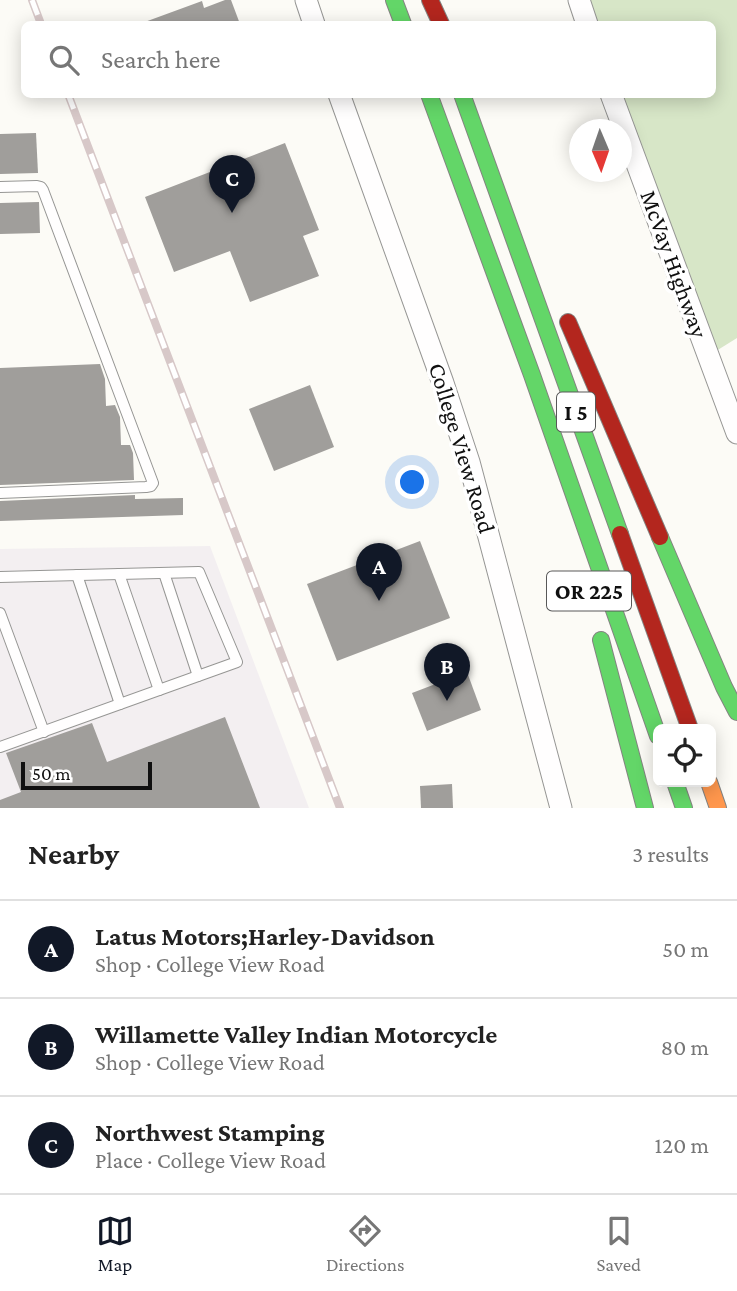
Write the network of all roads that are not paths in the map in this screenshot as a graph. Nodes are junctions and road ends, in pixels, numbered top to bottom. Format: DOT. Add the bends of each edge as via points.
graph roads {
  1 [pos="306,0"];
  2 [pos="394,0"];
  3 [pos="429,0"];
  4 [pos="579,0"];
  5 [pos="313,21"];
  6 [pos="402,21"];
  7 [pos="438,21"];
  8 [pos="586,21"];
  9 [pos="341,98"];
  10 [pos="430,98"];
  11 [pos="463,98"];
  12 [pos="473,98"];
  13 [pos="612,98"];
  14 [pos="0,187"];
  15 [pos="519,208"];
  16 [pos="562,309"];
  17 [pos="532,375"];
  18 [pos="737,433"];
  19 [pos="0,493"];
  20 [pos="581,564"];
  21 [pos="164,573"];
  22 [pos="119,574"];
  23 [pos="77,575"];
  24 [pos="0,577"];
  25 [pos="0,613"];
  26 [pos="596,619"];
  27 [pos="198,676"];
  28 [pos="159,690"];
  29 [pos="120,704"];
  30 [pos="737,712"];
  31 [pos="654,724"];
  32 [pos="688,724"];
  33 [pos="44,732"];
  34 [pos="0,747"];
  35 [pos="677,787"];
  36 [pos="711,787"];
  37 [pos="561,808"];
  38 [pos="645,808"];
  39 [pos="684,808"];
  40 [pos="718,808"];
  1 -- 5 [label="street"];
  2 -- 6 [label="highway"];
  3 -- 7 [label="highway"];
  4 -- 8 [label="street"];
  9 -- 37 [label="street, College View Road" via="469,461"];
  10 -- 17 [label="highway, I 5"];
  11 -- 32 [label="highway, I 5"];
  12 -- 15 [label="highway"];
  13 -- 18 [label="street, McVay Highway"];
  14 -- 19 [label="lane" via="37,186 43,190 153,483 146,487"];
  16 -- 30 [label="highway"];
  17 -- 20 [label="highway, OR 225"];
  17 -- 31 [label="highway, I 5"];
  21 -- 22 [label="lane"];
  21 -- 27 [label="lane"];
  21 -- 27 [label="lane" via="199,572 237,662"];
  22 -- 23 [label="lane"];
  22 -- 28 [label="lane"];
  23 -- 24 [label="lane"];
  23 -- 29 [label="lane"];
  25 -- 33 [label="lane"];
  26 -- 38 [label="highway, OR 225"];
  27 -- 28 [label="lane"];
  28 -- 29 [label="lane"];
  29 -- 33 [label="lane"];
  33 -- 34 [label="lane"];
  35 -- 39 [label="highway"];
  36 -- 40 [label="highway"];
}
